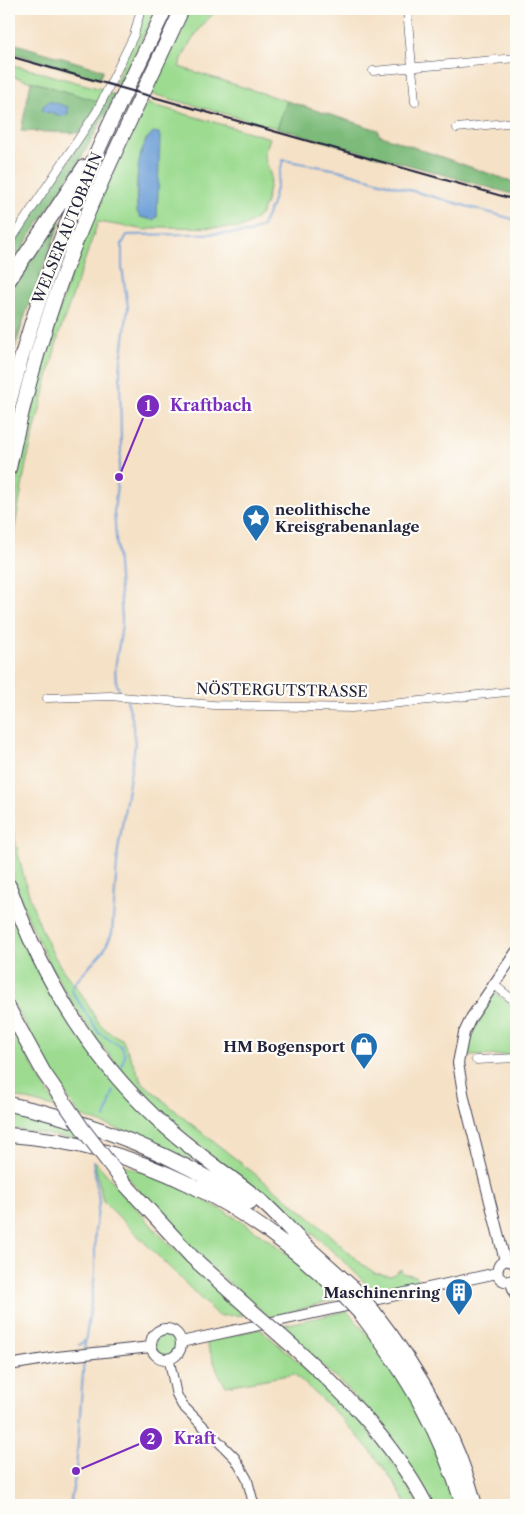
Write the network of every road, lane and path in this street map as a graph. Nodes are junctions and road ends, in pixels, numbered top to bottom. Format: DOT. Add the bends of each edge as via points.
graph roads {
  1 [pos="141,9"];
  2 [pos="166,9"];
  3 [pos="182,9"];
  4 [pos="407,9"];
  5 [pos="516,58"];
  6 [pos="411,68"];
  7 [pos="373,71"];
  8 [pos="415,102"];
  9 [pos="516,122"];
  10 [pos="457,128"];
  11 [pos="102,139"];
  12 [pos="9,243"];
  13 [pos="9,280"];
  14 [pos="9,403"];
  15 [pos="9,468"];
  16 [pos="516,691"];
  17 [pos="47,698"];
  18 [pos="9,886"];
  19 [pos="516,952"];
  20 [pos="493,984"];
  21 [pos="516,1002"];
  22 [pos="9,1009"];
  23 [pos="516,1058"];
  24 [pos="476,1060"];
  25 [pos="9,1104"];
  26 [pos="9,1135"];
  27 [pos="299,1239"];
  28 [pos="505,1261"];
  29 [pos="516,1265"];
  30 [pos="497,1273"];
  31 [pos="513,1279"];
  32 [pos="348,1292"];
  33 [pos="516,1298"];
  34 [pos="367,1312"];
  35 [pos="181,1342"];
  36 [pos="151,1347"];
  37 [pos="169,1359"];
  38 [pos="9,1364"];
  39 [pos="254,1505"];
  40 [pos="426,1505"];
  41 [pos="463,1505"];
  42 [pos="475,1505"];
  1 -- 12 [label="street" via="134,35 97,111"];
  2 -- 11 [label="highway, WELSER AUTOBAHN"];
  3 -- 15 [label="highway, WELSER AUTOBAHN" via="96,192 58,290"];
  4 -- 6 [label="street"];
  5 -- 6 [label="street"];
  6 -- 7 [label="street"];
  6 -- 8 [label="street"];
  9 -- 10 [label="street"];
  11 -- 13 [label="highway"];
  11 -- 14 [label="highway, WELSER AUTOBAHN" via="48,277"];
  16 -- 17 [label="street, NÖSTERGUTSTRASSE" via="352,708 214,704 110,696"];
  18 -- 27 [label="highway" via="51,982 101,1058 155,1118 257,1198"];
  19 -- 20 [label="main road"];
  20 -- 21 [label="street"];
  20 -- 28 [label="main road" via="464,1033 458,1063"];
  22 -- 40 [label="highway, bridge" via="44,1073 125,1184 192,1257 347,1396 399,1460"];
  23 -- 24 [label="street"];
  25 -- 27 [label="highway" via="90,1125 152,1150 229,1190"];
  26 -- 32 [label="highway" via="46,1139 109,1153 183,1180 229,1204 275,1235"];
  27 -- 32 [label="highway"];
  28 -- 29 [label="main road"];
  28 -- 30 [label="main road" via="499,1264"];
  30 -- 31 [label="main road" via="502,1280"];
  30 -- 35 [label="main road"];
  31 -- 33 [label="street"];
  32 -- 34 [label="highway, bridge"];
  34 -- 41 [label="highway" via="423,1406"];
  34 -- 42 [label="highway" via="400,1346 435,1404 456,1449"];
  35 -- 36 [label="main road" via="176,1333 163,1329 155,1334"];
  35 -- 37 [label="main road" via="180,1351"];
  36 -- 37 [label="main road" via="159,1358"];
  36 -- 38 [label="main road"];
  37 -- 39 [label="street" via="176,1393 182,1405 235,1458"];
}
